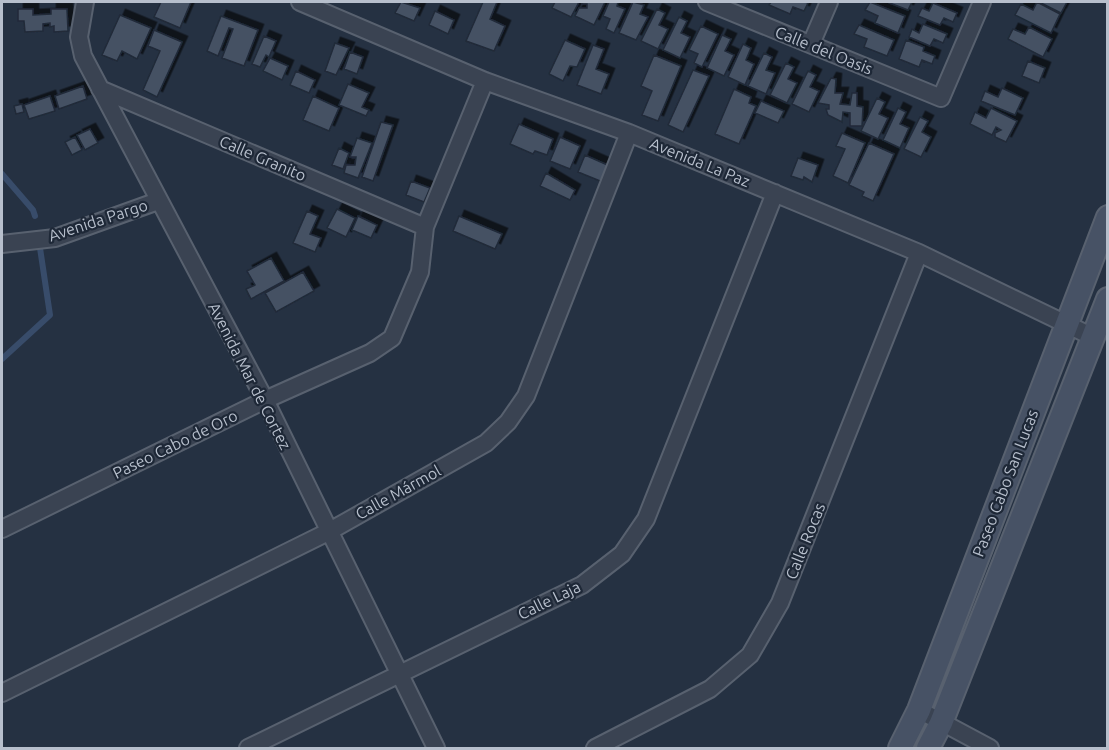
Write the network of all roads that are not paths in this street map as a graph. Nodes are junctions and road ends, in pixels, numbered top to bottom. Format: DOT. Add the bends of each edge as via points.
graph roads {
  1 [pos="85,2"];
  2 [pos="300,2"];
  3 [pos="707,2"];
  4 [pos="829,2"];
  5 [pos="982,2"];
  6 [pos="811,44"];
  7 [pos="485,81"];
  8 [pos="100,89"];
  9 [pos="629,133"];
  10 [pos="775,193"];
  11 [pos="158,201"];
  12 [pos="1107,217"];
  13 [pos="425,227"];
  14 [pos="2,244"];
  15 [pos="919,253"];
  16 [pos="1107,299"];
  17 [pos="1067,323"];
  18 [pos="1093,337"];
  19 [pos="266,400"];
  20 [pos="2,529"];
  21 [pos="328,532"];
  22 [pos="398,673"];
  23 [pos="2,693"];
  24 [pos="919,710"];
  25 [pos="940,723"];
  26 [pos="248,748"];
  27 [pos="436,748"];
  28 [pos="595,748"];
  29 [pos="900,748"];
  30 [pos="928,748"];
  31 [pos="990,748"];
  1 -- 8 [label="street, Avenida Mar de Cortez" via="79,37 83,56"];
  2 -- 7 [label="street, Avenida La Paz"];
  3 -- 6 [label="street, Calle del Oasis"];
  4 -- 6 [label="street"];
  5 -- 6 [label="street, Calle del Oasis" via="941,98"];
  7 -- 9 [label="street, Avenida La Paz"];
  7 -- 13 [label="street, Paseo Cabo de Oro"];
  8 -- 11 [label="street, Avenida Mar de Cortez"];
  8 -- 13 [label="street, Calle Granito"];
  9 -- 10 [label="street, Avenida La Paz"];
  9 -- 21 [label="street, Calle Mármol" via="526,396 508,422 486,443"];
  10 -- 15 [label="street, Avenida La Paz"];
  10 -- 22 [label="street, Calle Laja" via="646,519 622,554 582,585"];
  11 -- 14 [label="street, Avenida Pargo" via="55,238"];
  11 -- 19 [label="street, Avenida Mar de Cortez"];
  12 -- 17 [label="street, Paseo Cabo San Lucas"];
  13 -- 19 [label="street, Paseo Cabo de Oro" via="420,272 392,338 370,353"];
  15 -- 17 [label="street, Avenida La Paz"];
  15 -- 28 [label="street, Calle Rocas" via="769,627 750,655 710,689"];
  16 -- 18 [label="street, Paseo Cabo San Lucas"];
  17 -- 18 [label="street, Avenida La Paz"];
  17 -- 24 [label="street, Paseo Cabo San Lucas"];
  18 -- 25 [label="street, Paseo Cabo San Lucas"];
  19 -- 20 [label="street, Paseo Cabo de Oro"];
  19 -- 21 [label="street, Avenida Mar de Cortez"];
  21 -- 22 [label="street, Avenida Mar de Cortez"];
  21 -- 23 [label="street, Calle Mármol"];
  22 -- 26 [label="street, Calle Laja"];
  22 -- 27 [label="street, Avenida Mar de Cortez"];
  24 -- 25 [label="street"];
  24 -- 29 [label="street, Paseo Cabo San Lucas"];
  25 -- 30 [label="street, Paseo Cabo San Lucas"];
  25 -- 31 [label="street"];
}
